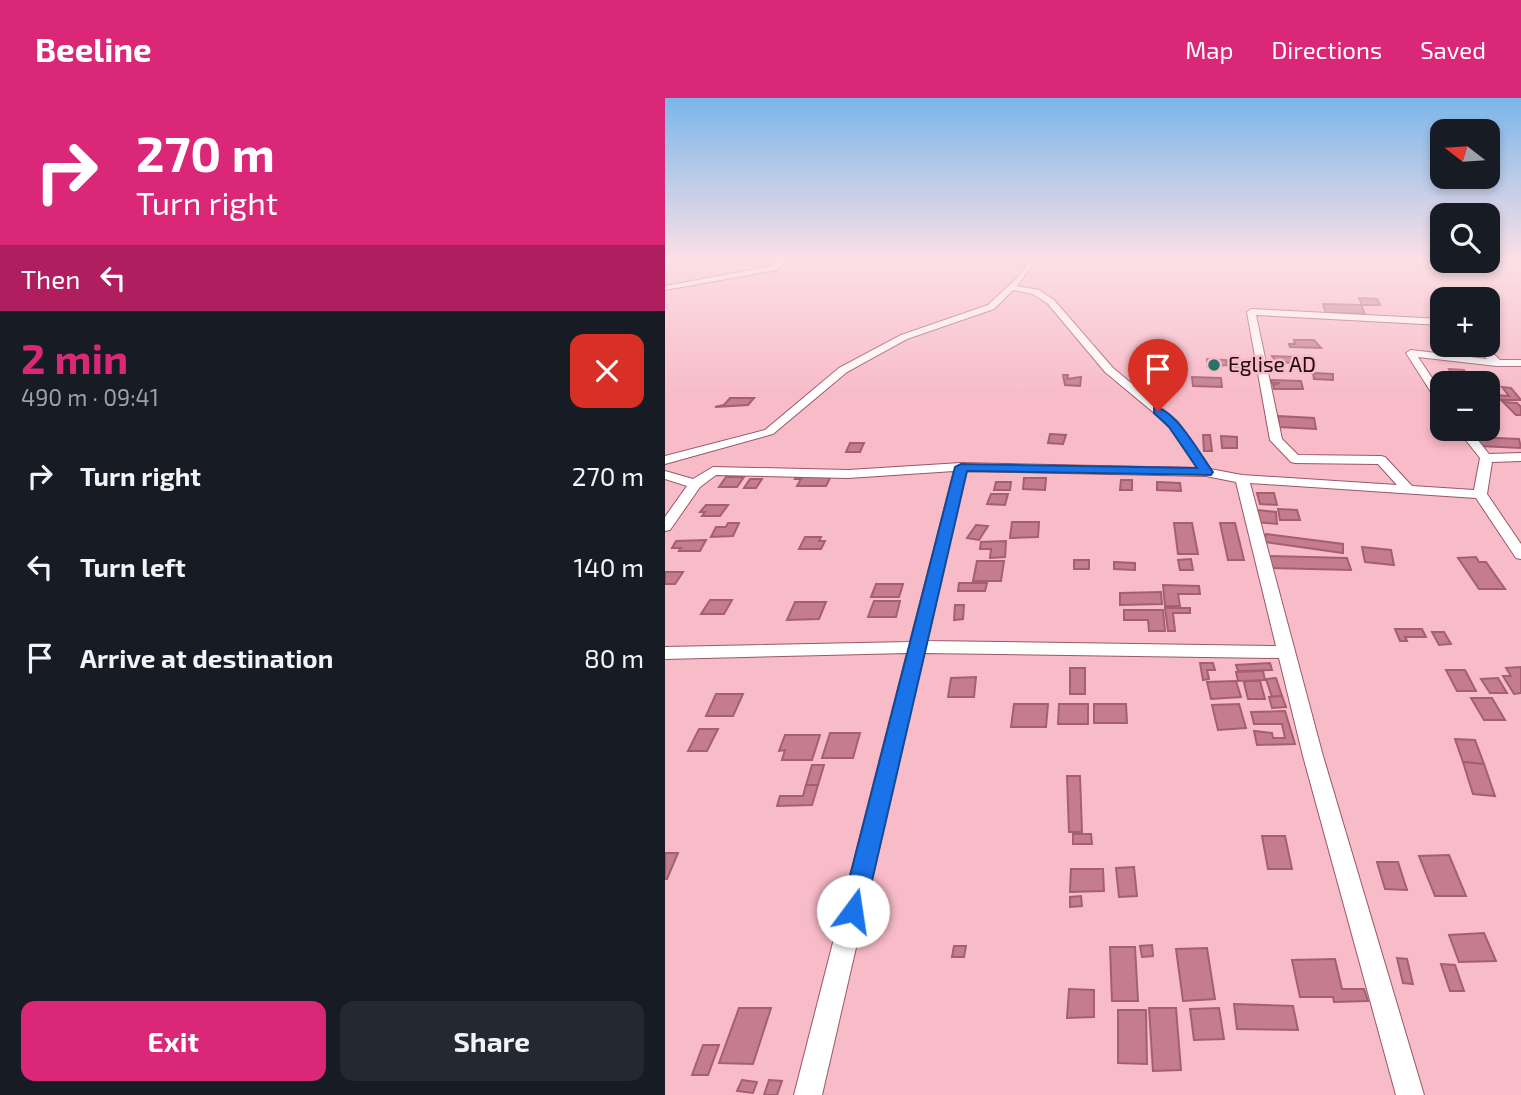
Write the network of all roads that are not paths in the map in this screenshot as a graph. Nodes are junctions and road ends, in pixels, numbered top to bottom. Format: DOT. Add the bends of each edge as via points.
graph roads {
  1 [pos="993,305"];
  2 [pos="1053,305"];
  3 [pos="1430,320"];
  4 [pos="1491,357"];
  5 [pos="1497,363"];
  6 [pos="1521,363"];
  7 [pos="1430,382"];
  8 [pos="1473,441"];
  9 [pos="1521,457"];
  10 [pos="1486,458"];
  11 [pos="665,460"];
  12 [pos="961,467"];
  13 [pos="1206,472"];
  14 [pos="665,475"];
  15 [pos="1242,479"];
  16 [pos="695,484"];
  17 [pos="1408,489"];
  18 [pos="1480,494"];
  19 [pos="665,527"];
  20 [pos="1521,555"];
  21 [pos="917,647"];
  22 [pos="1286,652"];
  23 [pos="665,653"];
  24 [pos="808,1095"];
  25 [pos="1410,1095"];
  1 -- 11 [label="street" via="904,337 843,370 769,432"];
  2 -- 13 [label="street" via="1109,370 1174,424"];
  3 -- 17 [label="street" via="1251,312 1276,440 1295,460 1381,460"];
  4 -- 5 [label="street"];
  5 -- 6 [label="street"];
  5 -- 7 [label="street" via="1411,353"];
  8 -- 10 [label="street"];
  9 -- 10 [label="street"];
  10 -- 18 [label="street"];
  12 -- 13 [label="street"];
  12 -- 16 [label="street" via="848,474 713,471"];
  12 -- 21 [label="street"];
  13 -- 15 [label="street"];
  14 -- 16 [label="street"];
  15 -- 17 [label="street"];
  15 -- 22 [label="street"];
  16 -- 19 [label="street"];
  17 -- 18 [label="street"];
  18 -- 20 [label="street"];
  21 -- 22 [label="street"];
  21 -- 23 [label="street"];
  21 -- 24 [label="street"];
  22 -- 25 [label="street"];
}
